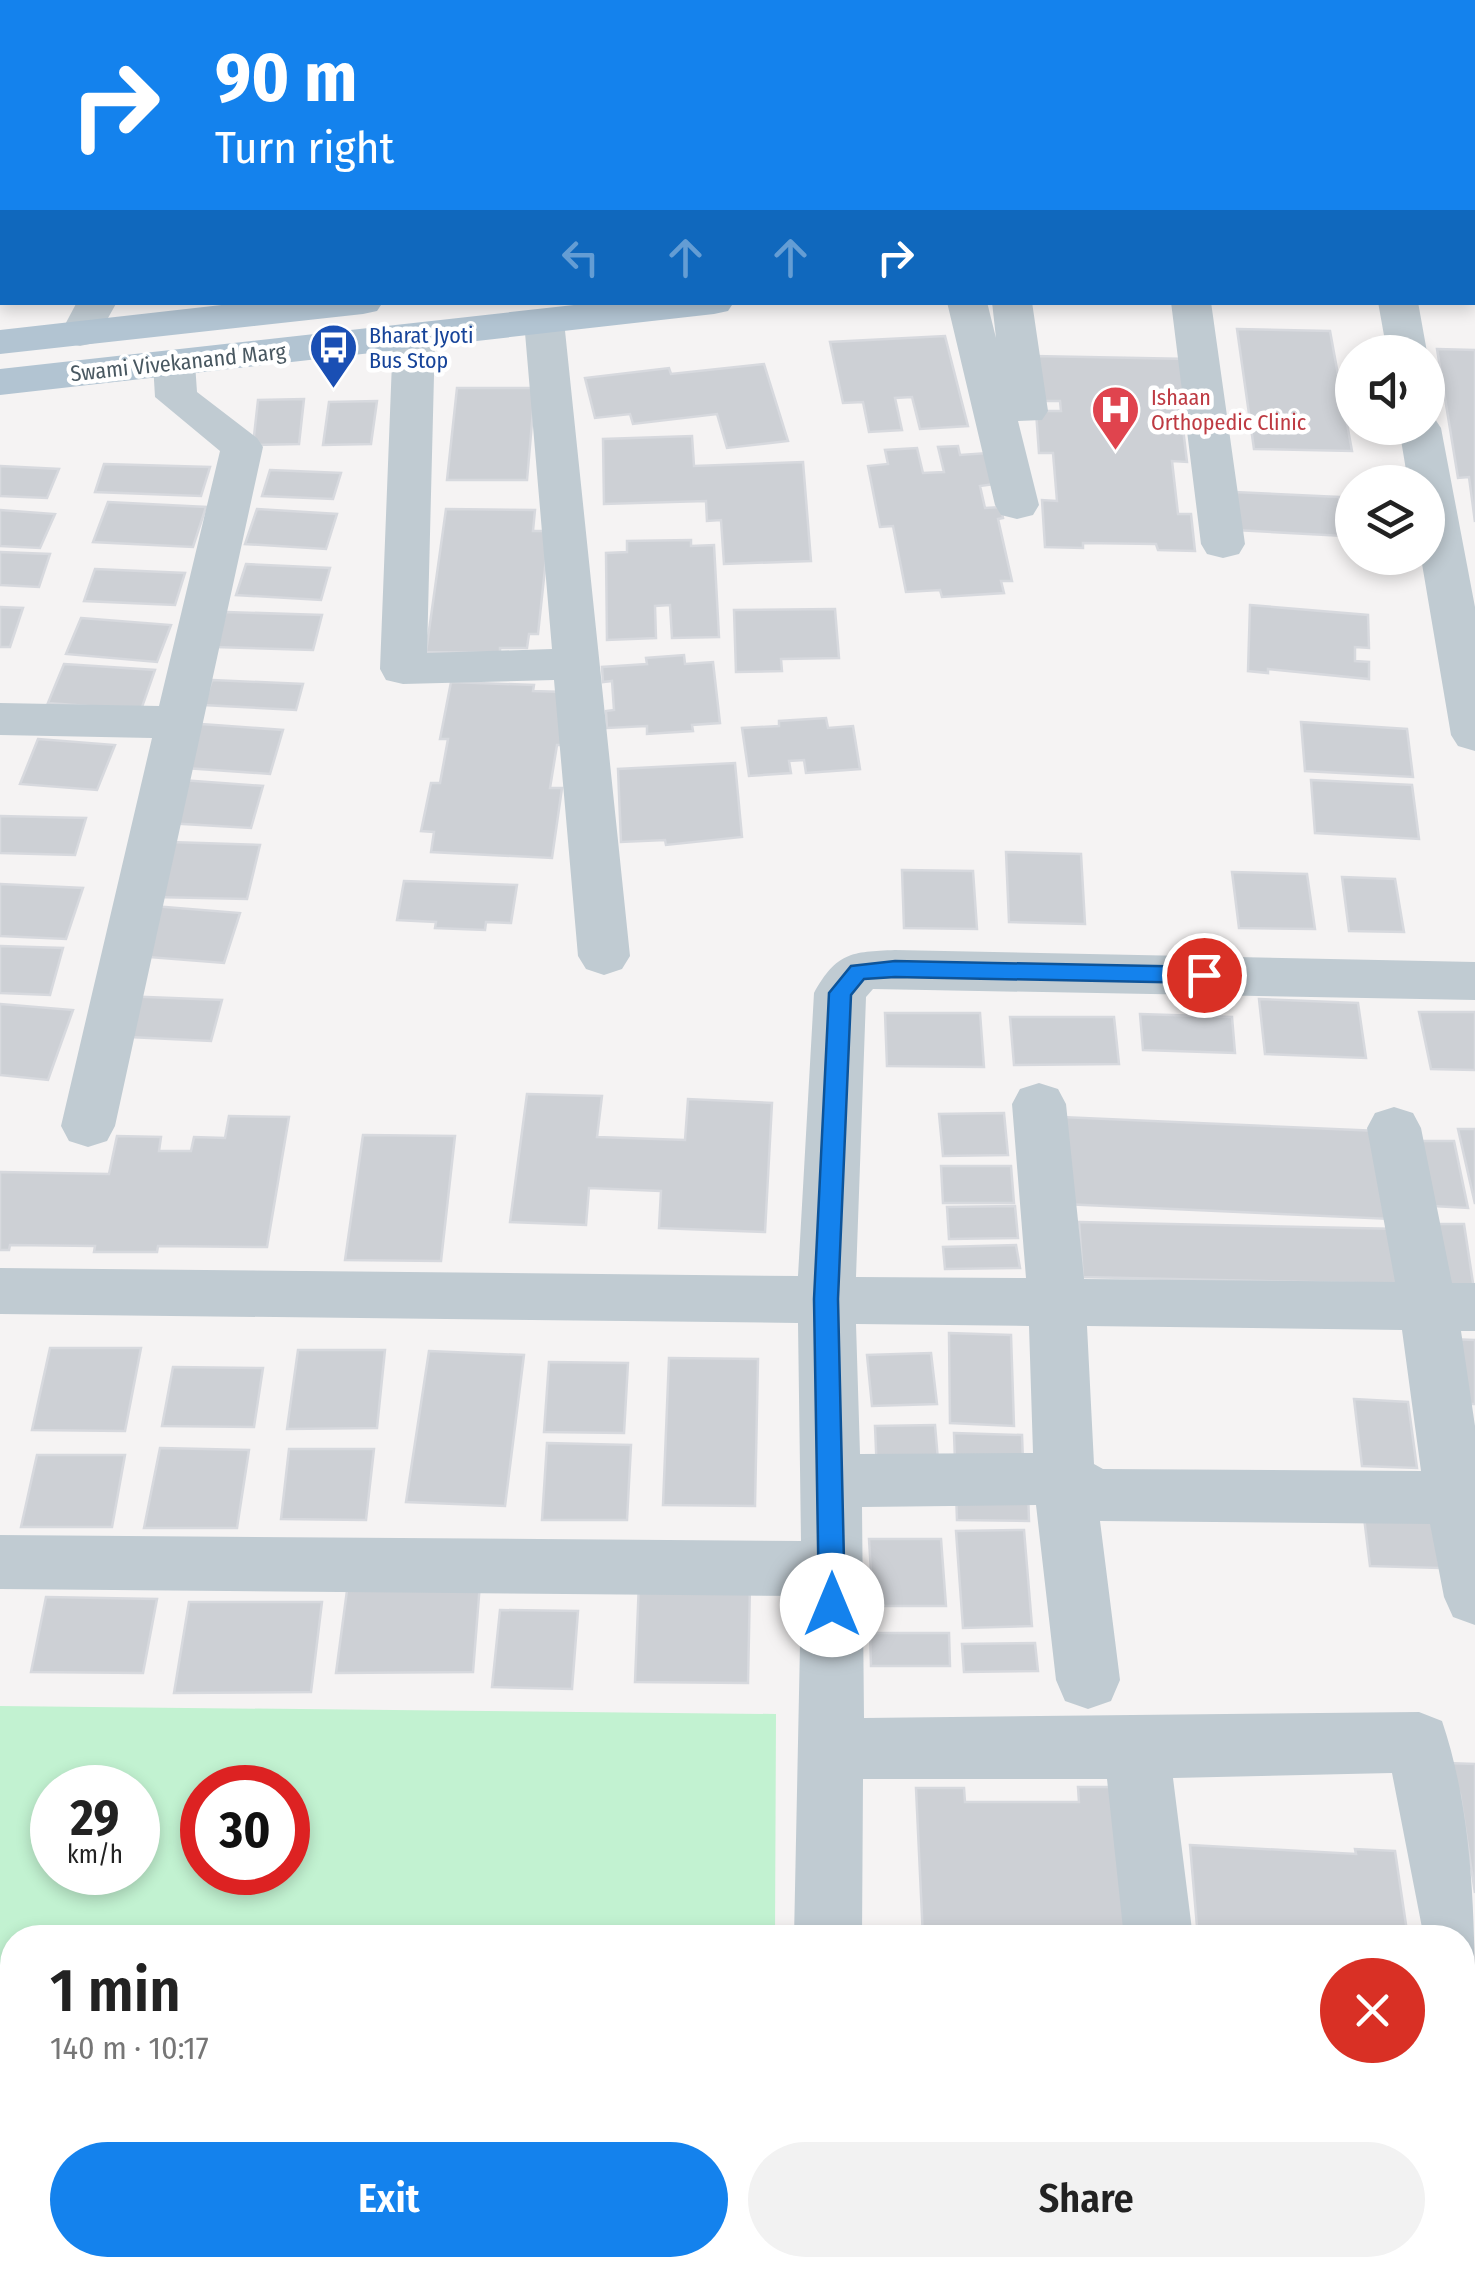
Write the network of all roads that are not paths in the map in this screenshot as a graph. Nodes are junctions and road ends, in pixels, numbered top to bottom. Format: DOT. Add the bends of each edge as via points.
graph roads {
  1 [pos="311,305"];
  2 [pos="968,305"];
  3 [pos="1012,305"];
  4 [pos="1190,305"];
  5 [pos="1399,305"];
  6 [pos="642,306"];
  7 [pos="88,318"];
  8 [pos="544,321"];
  9 [pos="1404,335"];
  10 [pos="414,336"];
  11 [pos="0,342"];
  12 [pos="174,363"];
  13 [pos="0,382"];
  14 [pos="1027,412"];
  15 [pos="1423,445"];
  16 [pos="1018,505"];
  17 [pos="1222,544"];
  18 [pos="577,664"];
  19 [pos="0,719"];
  20 [pos="181,723"];
  21 [pos="1475,734"];
  22 [pos="604,956"];
  23 [pos="1475,981"];
  24 [pos="1039,1104"];
  25 [pos="88,1126"];
  26 [pos="1394,1128"];
  27 [pos="0,1291"];
  28 [pos="826,1299"];
  29 [pos="1057,1302"];
  30 [pos="1452,1306"];
  31 [pos="1064,1479"];
  32 [pos="830,1482"];
  33 [pos="1465,1498"];
  34 [pos="0,1562"];
  35 [pos="832,1569"];
  36 [pos="1475,1596"];
  37 [pos="1088,1680"];
  38 [pos="830,1748"];
  39 [pos="1137,1748"];
  40 [pos="828,1925"];
  41 [pos="1157,1925"];
  42 [pos="1456,1925"];
  1 -- 7 [label="main road, Swami Vivekanand Marg"];
  2 -- 16 [label="street"];
  3 -- 14 [label="street"];
  4 -- 17 [label="street"];
  5 -- 9 [label="street"];
  6 -- 8 [label="main road, Swami Vivekanand Marg"];
  7 -- 11 [label="main road, Swami Vivekanand Marg"];
  8 -- 10 [label="main road, Swami Vivekanand Marg"];
  8 -- 18 [label="street"];
  10 -- 12 [label="main road, Swami Vivekanand Marg"];
  10 -- 18 [label="street" via="403,670"];
  12 -- 13 [label="main road, Swami Vivekanand Marg"];
  12 -- 20 [label="street" via="176,397 242,447"];
  15 -- 21 [label="street"];
  18 -- 22 [label="street"];
  19 -- 20 [label="street"];
  20 -- 25 [label="street"];
  23 -- 28 [label="street" via="858,971 840,993"];
  24 -- 29 [label="street"];
  26 -- 30 [label="street"];
  27 -- 28 [label="street"];
  28 -- 29 [label="street"];
  28 -- 32 [label="street"];
  29 -- 30 [label="street"];
  29 -- 31 [label="street"];
  30 -- 33 [label="street"];
  31 -- 32 [label="street"];
  31 -- 33 [label="street" via="1098,1495"];
  31 -- 37 [label="street"];
  32 -- 35 [label="street"];
  33 -- 36 [label="street"];
  34 -- 35 [label="street"];
  35 -- 38 [label="street"];
  38 -- 39 [label="street"];
  38 -- 40 [label="street"];
  39 -- 41 [label="street"];
  39 -- 42 [label="street" via="1419,1742"];
}
